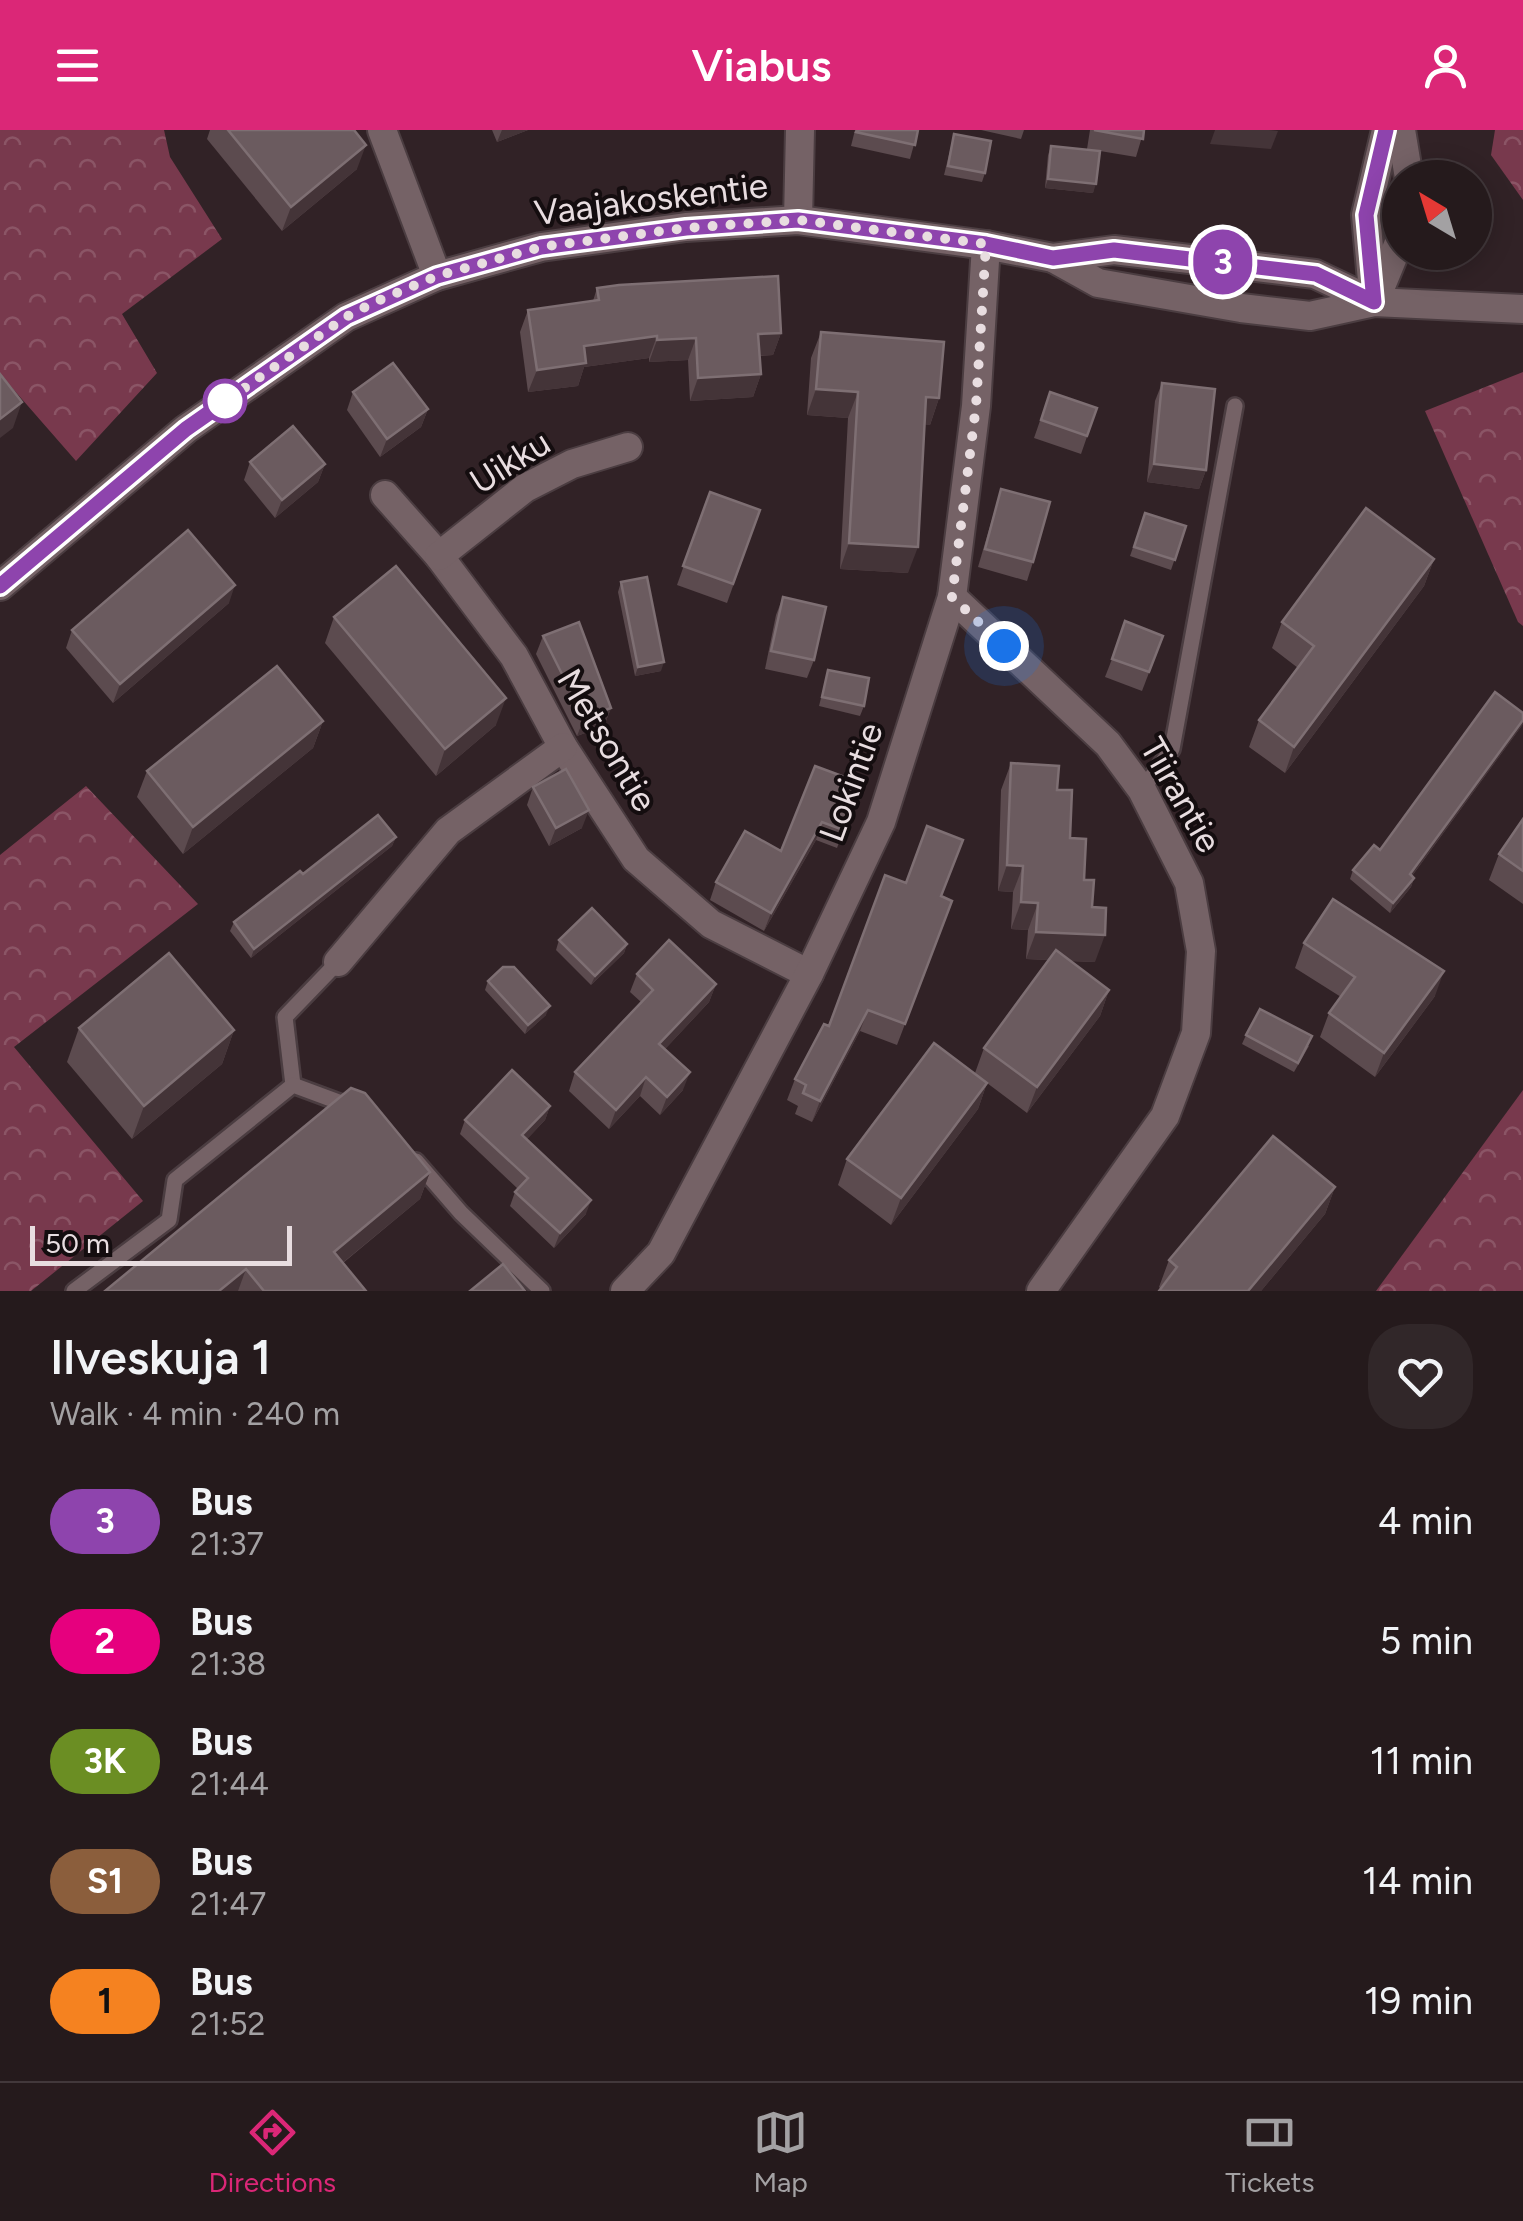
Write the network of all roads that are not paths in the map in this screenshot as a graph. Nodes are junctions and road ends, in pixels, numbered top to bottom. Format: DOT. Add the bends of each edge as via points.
graph roads {
  1 [pos="382,130"];
  2 [pos="800,130"];
  3 [pos="1386,130"];
  4 [pos="1401,130"];
  5 [pos="1406,160"];
  6 [pos="798,220"];
  7 [pos="986,244"];
  8 [pos="1053,258"];
  9 [pos="1387,270"];
  10 [pos="437,276"];
  11 [pos="1374,302"];
  12 [pos="1523,310"];
  13 [pos="1235,406"];
  14 [pos="628,447"];
  15 [pos="386,495"];
  16 [pos="439,556"];
  17 [pos="0,586"];
  18 [pos="952,597"];
  19 [pos="563,747"];
  20 [pos="1142,790"];
  21 [pos="338,962"];
  22 [pos="809,974"];
  23 [pos="293,1086"];
  24 [pos="378,1116"];
  25 [pos="402,1144"];
  26 [pos="74,1291"];
  27 [pos="542,1291"];
  28 [pos="625,1291"];
  29 [pos="1041,1291"];
  1 -- 10 [label="street"];
  2 -- 6 [label="street"];
  3 -- 11 [label="street" via="1366,215"];
  4 -- 5 [label="street"];
  6 -- 7 [label="street, Vaajakoskentie"];
  6 -- 10 [label="street, Vaajakoskentie" via="541,247"];
  7 -- 8 [label="street, Vaajakoskentie"];
  7 -- 18 [label="street, Lokintie" via="976,406"];
  8 -- 11 [label="street, Vaajakoskentie" via="1114,250 1316,274"];
  8 -- 11 [label="street, Vaajakoskentie" via="1098,283 1241,308 1310,316"];
  9 -- 11 [label="street"];
  10 -- 17 [label="street, Vaajakoskentie" via="346,317 235,394"];
  11 -- 12 [label="street, Vaajakoskentie"];
  13 -- 20 [label="lane" via="1172,750"];
  14 -- 16 [label="street, Uikku" via="572,464 526,488"];
  15 -- 16 [label="street, Metsontie"];
  16 -- 19 [label="street, Metsontie" via="514,656"];
  18 -- 20 [label="street, Tiirantie" via="1108,744"];
  18 -- 22 [label="street, Lokintie" via="881,822"];
  19 -- 21 [label="street" via="448,831"];
  19 -- 22 [label="street, Metsontie" via="636,860 711,924"];
  20 -- 29 [label="street, Tiirantie" via="1189,883 1201,951 1196,1034 1165,1116"];
  21 -- 23 [label="lane" via="285,1016"];
  22 -- 28 [label="street, Lokintie" via="661,1253"];
  23 -- 24 [label="lane"];
  23 -- 26 [label="lane" via="175,1180 169,1220"];
  25 -- 27 [label="lane"];
}
